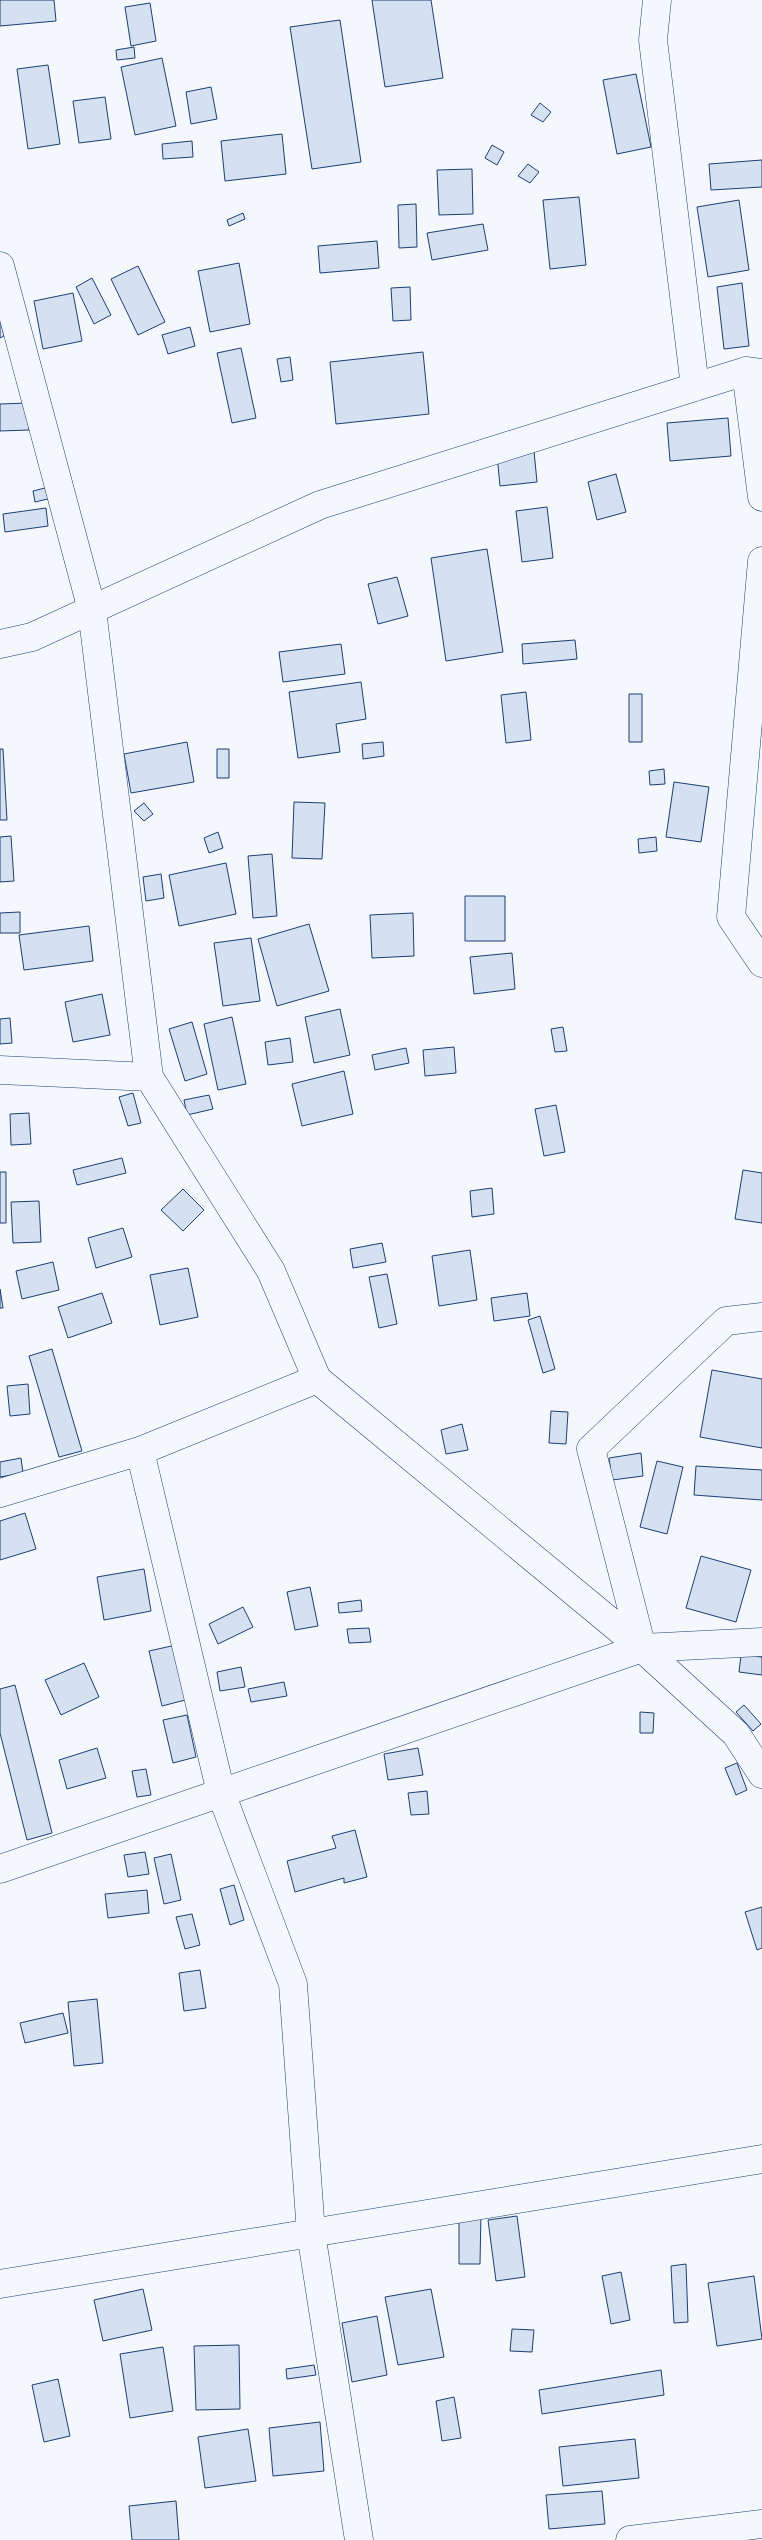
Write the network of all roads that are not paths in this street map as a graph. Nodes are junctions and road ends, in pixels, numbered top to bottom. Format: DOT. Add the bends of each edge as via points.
graph roads {
  1 [pos="657,0"];
  2 [pos="0,266"];
  3 [pos="754,372"];
  4 [pos="695,387"];
  5 [pos="762,497"];
  6 [pos="762,561"];
  7 [pos="92,610"];
  8 [pos="0,644"];
  9 [pos="762,963"];
  10 [pos="0,1070"];
  11 [pos="149,1077"];
  12 [pos="762,1317"];
  13 [pos="317,1379"];
  14 [pos="140,1451"];
  15 [pos="0,1493"];
  16 [pos="762,1642"];
  17 [pos="642,1648"];
  18 [pos="762,1774"];
  19 [pos="222,1793"];
  20 [pos="0,1869"];
  21 [pos="762,2158"];
  22 [pos="311,2233"];
  23 [pos="0,2284"];
  24 [pos="762,2524"];
  25 [pos="359,2540"];
  26 [pos="630,2540"];
  1 -- 4 [label="street" via="653,40"];
  2 -- 7 [label="street"];
  3 -- 4 [label="street"];
  3 -- 5 [label="street"];
  4 -- 7 [label="street" via="320,505"];
  6 -- 9 [label="street" via="731,917"];
  7 -- 8 [label="street" via="32,638"];
  7 -- 11 [label="street"];
  10 -- 11 [label="street"];
  11 -- 13 [label="street" via="270,1271"];
  12 -- 17 [label="street" via="726,1321 592,1449"];
  13 -- 14 [label="street"];
  13 -- 17 [label="street"];
  14 -- 15 [label="street"];
  14 -- 19 [label="street"];
  16 -- 17 [label="street"];
  17 -- 18 [label="street" via="736,1734"];
  17 -- 19 [label="street"];
  19 -- 20 [label="street"];
  19 -- 22 [label="street" via="292,1984"];
  21 -- 22 [label="street"];
  22 -- 23 [label="street"];
  22 -- 25 [label="street"];
  24 -- 26 [label="street"];
}
